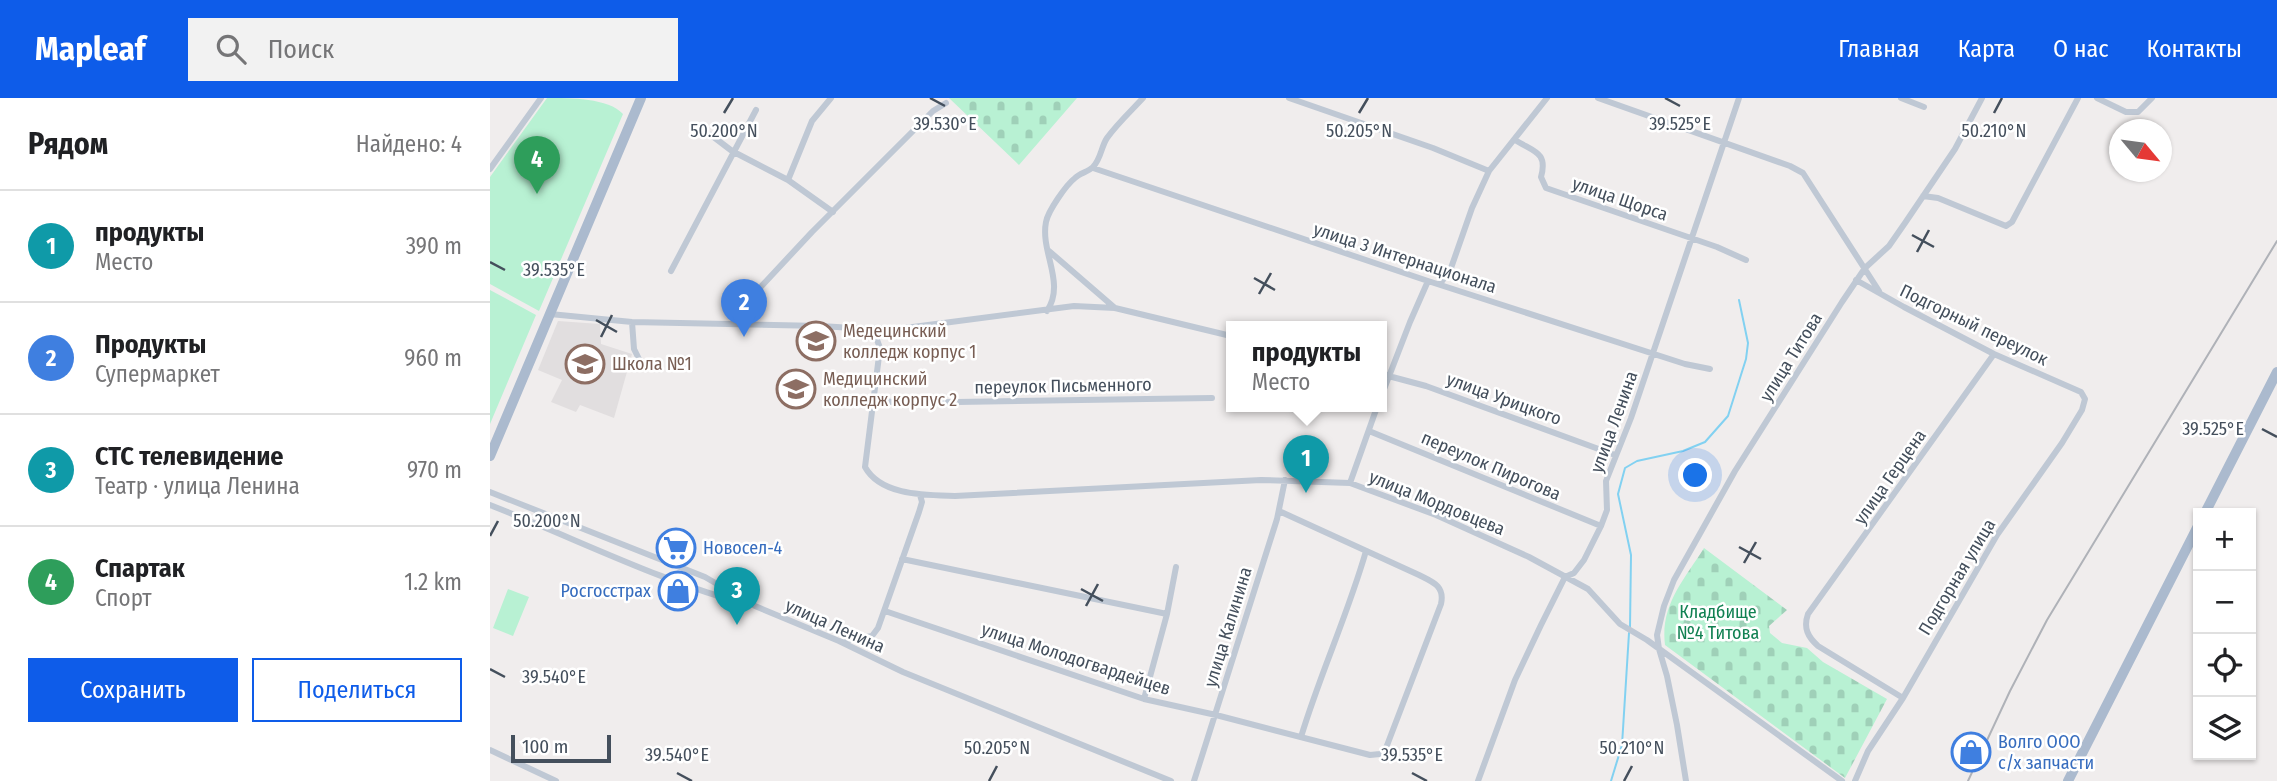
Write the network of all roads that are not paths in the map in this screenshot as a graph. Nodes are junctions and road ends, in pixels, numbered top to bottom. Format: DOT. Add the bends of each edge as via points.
graph roads {
  1 [pos="541,98"];
  2 [pos="641,98"];
  3 [pos="831,98"];
  4 [pos="1143,98"];
  5 [pos="1289,98"];
  6 [pos="1547,98"];
  7 [pos="1598,98"];
  8 [pos="1739,98"];
  9 [pos="1901,98"];
  10 [pos="1982,98"];
  11 [pos="2078,98"];
  12 [pos="2097,98"];
  13 [pos="2152,98"];
  14 [pos="946,103"];
  15 [pos="1924,107"];
  16 [pos="756,110"];
  17 [pos="711,135"];
  18 [pos="1515,140"];
  19 [pos="1725,142"];
  20 [pos="732,151"];
  21 [pos="1093,168"];
  22 [pos="490,169"];
  23 [pos="1489,171"];
  24 [pos="788,180"];
  25 [pos="1923,196"];
  26 [pos="833,212"];
  27 [pos="1693,238"];
  28 [pos="1048,249"];
  29 [pos="1746,260"];
  30 [pos="1865,268"];
  31 [pos="671,271"];
  32 [pos="1856,280"];
  33 [pos="1429,281"];
  34 [pos="1440,284"];
  35 [pos="1881,294"];
  36 [pos="1115,308"];
  37 [pos="1047,311"];
  38 [pos="550,314"];
  39 [pos="632,322"];
  40 [pos="736,324"];
  41 [pos="868,329"];
  42 [pos="1226,335"];
  43 [pos="1653,354"];
  44 [pos="1994,354"];
  45 [pos="642,365"];
  46 [pos="1710,369"];
  47 [pos="1387,371"];
  48 [pos="2277,372"];
  49 [pos="1387,376"];
  50 [pos="2081,392"];
  51 [pos="873,398"];
  52 [pos="1212,398"];
  53 [pos="1375,412"];
  54 [pos="1369,430"];
  55 [pos="1615,455"];
  56 [pos="490,456"];
  57 [pos="1285,480"];
  58 [pos="1350,483"];
  59 [pos="490,492"];
  60 [pos="920,495"];
  61 [pos="490,505"];
  62 [pos="2208,508"];
  63 [pos="1279,511"];
  64 [pos="1601,526"];
  65 [pos="2193,536"];
  66 [pos="1366,551"];
  67 [pos="902,559"];
  68 [pos="1176,567"];
  69 [pos="1565,578"];
  70 [pos="755,606"];
  71 [pos="885,611"];
  72 [pos="1167,614"];
  73 [pos="1657,635"];
  74 [pos="1647,640"];
  75 [pos="839,641"];
  76 [pos="1658,649"];
  77 [pos="1903,698"];
  78 [pos="1144,699"];
  79 [pos="1216,715"];
  80 [pos="1301,737"];
  81 [pos="490,750"];
  82 [pos="556,781"];
  83 [pos="1171,781"];
  84 [pos="1194,781"];
  85 [pos="1478,781"];
  86 [pos="1686,781"];
  87 [pos="1842,781"];
  88 [pos="1855,781"];
  89 [pos="2068,781"];
  1 -- 22 [label="street"];
  2 -- 38 [label="main road"];
  3 -- 24 [label="street" via="812,121"];
  4 -- 21 [label="street" via="1106,139"];
  5 -- 23 [label="street"];
  6 -- 18 [label="street"];
  7 -- 19 [label="street"];
  8 -- 19 [label="street, улица Ленина"];
  9 -- 15 [label="street"];
  10 -- 25 [label="street, улица Титова"];
  11 -- 25 [label="street" via="2006,226"];
  12 -- 13 [label="street" via="2126,113 2138,112"];
  14 -- 26 [label="street"];
  16 -- 20 [label="street"];
  17 -- 20 [label="street"];
  18 -- 23 [label="street"];
  18 -- 27 [label="street, улица Щорса" via="1543,158 1541,177 1546,188"];
  19 -- 27 [label="street, улица Ленина"];
  19 -- 30 [label="street" via="1803,173"];
  20 -- 24 [label="street"];
  20 -- 31 [label="street"];
  21 -- 28 [label="street" via="1074,178 1052,209 1046,221"];
  21 -- 33 [label="street, улица 3 Интернационала"];
  23 -- 34 [label="street" via="1451,268"];
  24 -- 26 [label="street"];
  25 -- 30 [label="street, улица Титова" via="1889,246"];
  26 -- 40 [label="street" via="742,307"];
  27 -- 29 [label="street, улица Щорса"];
  27 -- 43 [label="street, улица Ленина"];
  28 -- 36 [label="street"];
  28 -- 37 [label="street" via="1055,290"];
  30 -- 32 [label="street, улица Титова"];
  30 -- 35 [label="street"];
  32 -- 35 [label="street, Подгорный переулок"];
  32 -- 73 [label="street, улица Титова" via="1700,531 1674,580"];
  33 -- 34 [label="street, улица 3 Интернационала"];
  33 -- 47 [label="street"];
  34 -- 43 [label="street, улица 3 Интернационала"];
  35 -- 44 [label="street, Подгорный переулок"];
  36 -- 37 [label="street" via="1074,306"];
  36 -- 42 [label="street"];
  37 -- 41 [label="street"];
  38 -- 39 [label="street"];
  38 -- 56 [label="main road"];
  39 -- 40 [label="street"];
  39 -- 45 [label="street" via="634,349"];
  40 -- 41 [label="street"];
  41 -- 51 [label="street" via="880,348"];
  43 -- 46 [label="street, улица 3 Интернационала"];
  43 -- 55 [label="street, улица Ленина"];
  44 -- 50 [label="street, Подгорный переулок"];
  44 -- 77 [label="street, улица Герцена" via="1804,623 1818,646"];
  48 -- 62 [label="main road"];
  49 -- 55 [label="street, улица Урицкого"];
  50 -- 77 [label="street, Подгорная улица" via="2085,399 2082,410 1997,535"];
  51 -- 52 [label="street, переулок Письменного" via="896,403"];
  51 -- 60 [label="street, улица Мордовцева" via="865,467 871,478 882,484"];
  53 -- 54 [label="street"];
  54 -- 58 [label="street"];
  54 -- 64 [label="street, переулок Пирогова"];
  55 -- 64 [label="street, улица Ленина" via="1606,481 1607,510"];
  57 -- 58 [label="street, улица Мордовцева"];
  57 -- 60 [label="street, улица Мордовцева"];
  57 -- 63 [label="street, улица Калинина"];
  58 -- 69 [label="street, улица Мордовцева" via="1436,515"];
  59 -- 70 [label="street, улица Ленина" via="705,577"];
  60 -- 67 [label="street" via="922,502"];
  61 -- 70 [label="street" via="706,594"];
  63 -- 66 [label="street, улица Молодогвардейцев"];
  63 -- 79 [label="street, улица Калинина"];
  64 -- 69 [label="street, улица Ленина" via="1584,560"];
  65 -- 89 [label="main road"];
  66 -- 80 [label="street"];
  66 -- 80 [label="street, улица Молодогвардейцев" via="1438,585 1441,604 1380,754"];
  67 -- 71 [label="street"];
  67 -- 72 [label="street"];
  68 -- 72 [label="street"];
  69 -- 74 [label="street, улица Мордовцева" via="1588,589 1626,629"];
  69 -- 85 [label="street, улица Ленина" via="1516,680"];
  70 -- 75 [label="street, улица Ленина"];
  71 -- 75 [label="street" via="872,636"];
  71 -- 78 [label="street, улица Молодогвардейцев"];
  72 -- 78 [label="street"];
  73 -- 74 [label="street"];
  73 -- 76 [label="street, улица Титова"];
  74 -- 76 [label="street, улица Мордовцева"];
  75 -- 83 [label="street, улица Ленина" via="903,672"];
  76 -- 86 [label="street, улица Титова"];
  76 -- 87 [label="street"];
  77 -- 88 [label="street, Подгорная улица" via="1868,751"];
  78 -- 79 [label="street, улица Молодогвардейцев"];
  79 -- 80 [label="street, улица Молодогвардейцев"];
  79 -- 84 [label="street, улица Калинина"];
  81 -- 82 [label="street"];
}
